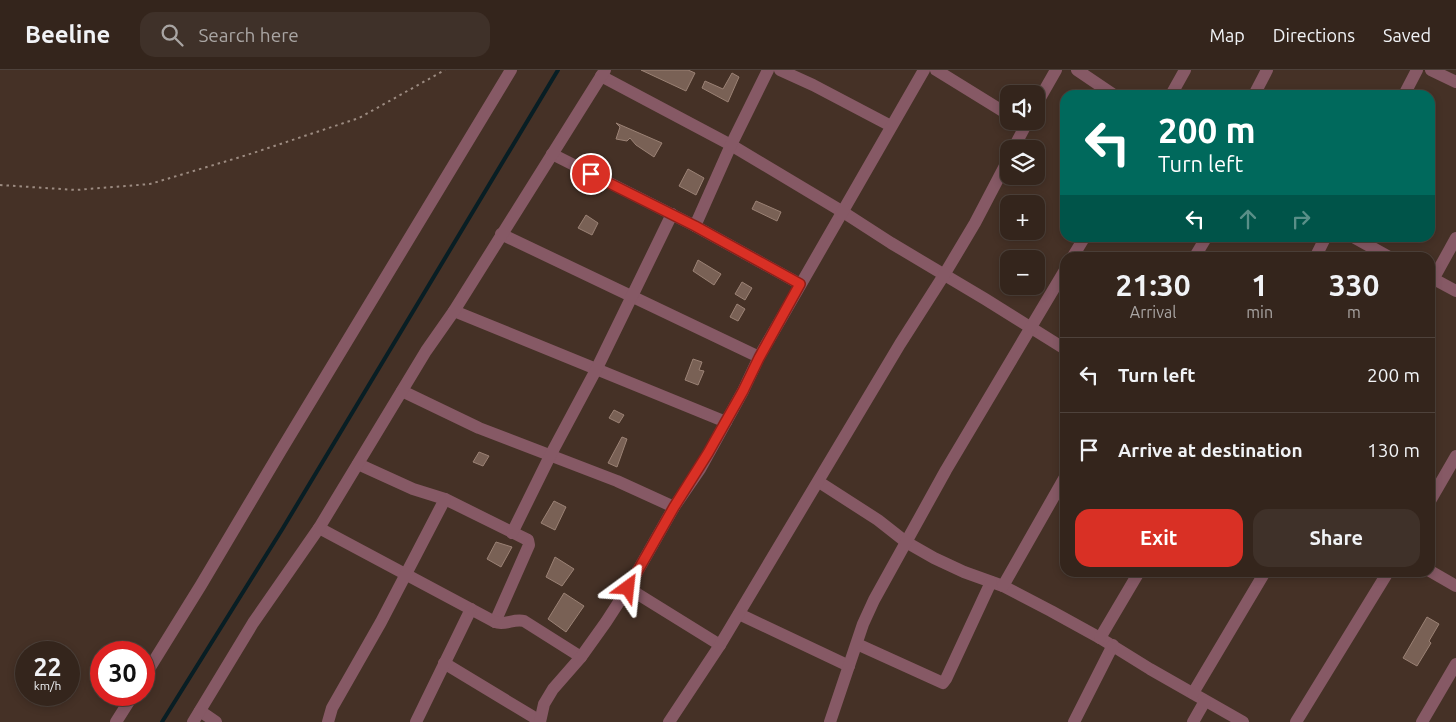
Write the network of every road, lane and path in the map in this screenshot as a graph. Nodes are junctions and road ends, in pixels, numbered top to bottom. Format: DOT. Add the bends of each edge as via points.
graph roads {
  1 [pos="444,70"];
  2 [pos="511,70"];
  3 [pos="768,70"];
  4 [pos="924,70"];
  5 [pos="936,70"];
  6 [pos="1056,70"];
  7 [pos="1077,70"];
  8 [pos="1185,70"];
  9 [pos="1267,70"];
  10 [pos="1418,70"];
  11 [pos="1430,70"];
  12 [pos="786,71"];
  13 [pos="603,73"];
  14 [pos="1456,82"];
  15 [pos="1045,89"];
  16 [pos="1107,90"];
  17 [pos="1174,90"];
  18 [pos="1257,90"];
  19 [pos="1407,90"];
  20 [pos="1000,110"];
  21 [pos="891,126"];
  22 [pos="732,145"];
  23 [pos="552,154"];
  24 [pos="1000,174"];
  25 [pos="0,185"];
  26 [pos="843,212"];
  27 [pos="672,214"];
  28 [pos="695,226"];
  29 [pos="501,234"];
  30 [pos="1456,238"];
  31 [pos="1362,242"];
  32 [pos="1380,252"];
  33 [pos="1435,273"];
  34 [pos="944,275"];
  35 [pos="1060,279"];
  36 [pos="1435,282"];
  37 [pos="800,284"];
  38 [pos="1456,291"];
  39 [pos="632,296"];
  40 [pos="454,311"];
  41 [pos="1031,328"];
  42 [pos="1060,346"];
  43 [pos="759,358"];
  44 [pos="597,368"];
  45 [pos="402,391"];
  46 [pos="726,422"];
  47 [pos="551,454"];
  48 [pos="1456,456"];
  49 [pos="358,464"];
  50 [pos="819,482"];
  51 [pos="1060,485"];
  52 [pos="1435,493"];
  53 [pos="445,499"];
  54 [pos="674,507"];
  55 [pos="319,528"];
  56 [pos="512,533"];
  57 [pos="906,542"];
  58 [pos="1435,574"];
  59 [pos="406,575"];
  60 [pos="1136,577"];
  61 [pos="1262,577"];
  62 [pos="1385,577"];
  63 [pos="997,584"];
  64 [pos="1456,586"];
  65 [pos="628,588"];
  66 [pos="471,609"];
  67 [pos="739,614"];
  68 [pos="495,622"];
  69 [pos="1100,638"];
  70 [pos="857,644"];
  71 [pos="720,645"];
  72 [pos="1113,645"];
  73 [pos="581,657"];
  74 [pos="155,659"];
  75 [pos="444,664"];
  76 [pos="1456,664"];
  77 [pos="849,666"];
  78 [pos="1193,694"];
  79 [pos="1205,701"];
  80 [pos="126,706"];
  81 [pos="197,717"];
  82 [pos="540,721"];
  83 [pos="116,722"];
  84 [pos="216,722"];
  85 [pos="328,722"];
  86 [pos="416,722"];
  87 [pos="669,722"];
  88 [pos="830,722"];
  89 [pos="1074,722"];
  90 [pos="1193,722"];
  91 [pos="1243,722"];
  92 [pos="1296,722"];
  93 [pos="1422,722"];
  1 -- 25 [label="path" via="360,118 150,184 76,190"];
  2 -- 74 [label="street"];
  3 -- 22 [label="street"];
  4 -- 21 [label="street"];
  5 -- 20 [label="street"];
  6 -- 15 [label="street"];
  7 -- 16 [label="street"];
  8 -- 17 [label="street"];
  9 -- 18 [label="street"];
  10 -- 19 [label="street"];
  11 -- 14 [label="street"];
  12 -- 21 [label="street"];
  13 -- 22 [label="street"];
  13 -- 23 [label="street"];
  21 -- 26 [label="street"];
  22 -- 26 [label="street"];
  22 -- 28 [label="street"];
  23 -- 27 [label="street"];
  23 -- 29 [label="street"];
  24 -- 34 [label="street"];
  26 -- 34 [label="street"];
  26 -- 37 [label="street"];
  27 -- 28 [label="street"];
  27 -- 39 [label="street"];
  28 -- 37 [label="street"];
  29 -- 39 [label="street"];
  29 -- 40 [label="street"];
  30 -- 33 [label="street"];
  31 -- 32 [label="street"];
  34 -- 41 [label="street"];
  34 -- 50 [label="street"];
  35 -- 41 [label="street"];
  36 -- 38 [label="street"];
  37 -- 43 [label="street"];
  39 -- 43 [label="street"];
  39 -- 44 [label="street"];
  40 -- 44 [label="street"];
  40 -- 45 [label="street"];
  41 -- 42 [label="street"];
  41 -- 57 [label="street"];
  43 -- 46 [label="street"];
  44 -- 46 [label="street"];
  44 -- 47 [label="street"];
  45 -- 47 [label="street" via="479,428"];
  45 -- 49 [label="street"];
  46 -- 54 [label="street"];
  47 -- 54 [label="street"];
  47 -- 56 [label="street"];
  48 -- 52 [label="street"];
  49 -- 53 [label="street" via="413,489"];
  49 -- 55 [label="street"];
  50 -- 57 [label="street"];
  50 -- 67 [label="street"];
  51 -- 63 [label="street"];
  53 -- 56 [label="street"];
  53 -- 59 [label="street"];
  54 -- 65 [label="street"];
  55 -- 59 [label="street"];
  55 -- 81 [label="street" via="253,623"];
  56 -- 68 [label="street" via="528,540 529,545"];
  57 -- 63 [label="street" via="941,562"];
  57 -- 70 [label="street" via="874,600"];
  58 -- 64 [label="street"];
  59 -- 66 [label="street"];
  59 -- 85 [label="street" via="332,708"];
  60 -- 69 [label="street"];
  61 -- 78 [label="street"];
  62 -- 92 [label="street"];
  63 -- 69 [label="street"];
  63 -- 70 [label="street" via="943,683"];
  65 -- 71 [label="street"];
  65 -- 73 [label="street"];
  66 -- 68 [label="street"];
  66 -- 75 [label="street"];
  67 -- 71 [label="street"];
  67 -- 77 [label="street"];
  68 -- 73 [label="street" via="524,621"];
  69 -- 72 [label="street"];
  70 -- 77 [label="street"];
  71 -- 87 [label="street"];
  72 -- 78 [label="street"];
  72 -- 89 [label="street"];
  73 -- 82 [label="street" via="552,689"];
  75 -- 82 [label="street"];
  75 -- 86 [label="street"];
  76 -- 93 [label="street"];
  77 -- 88 [label="street"];
  78 -- 79 [label="street"];
  79 -- 90 [label="street"];
  79 -- 91 [label="street"];
  80 -- 83 [label="street"];
  81 -- 84 [label="street"];
}
